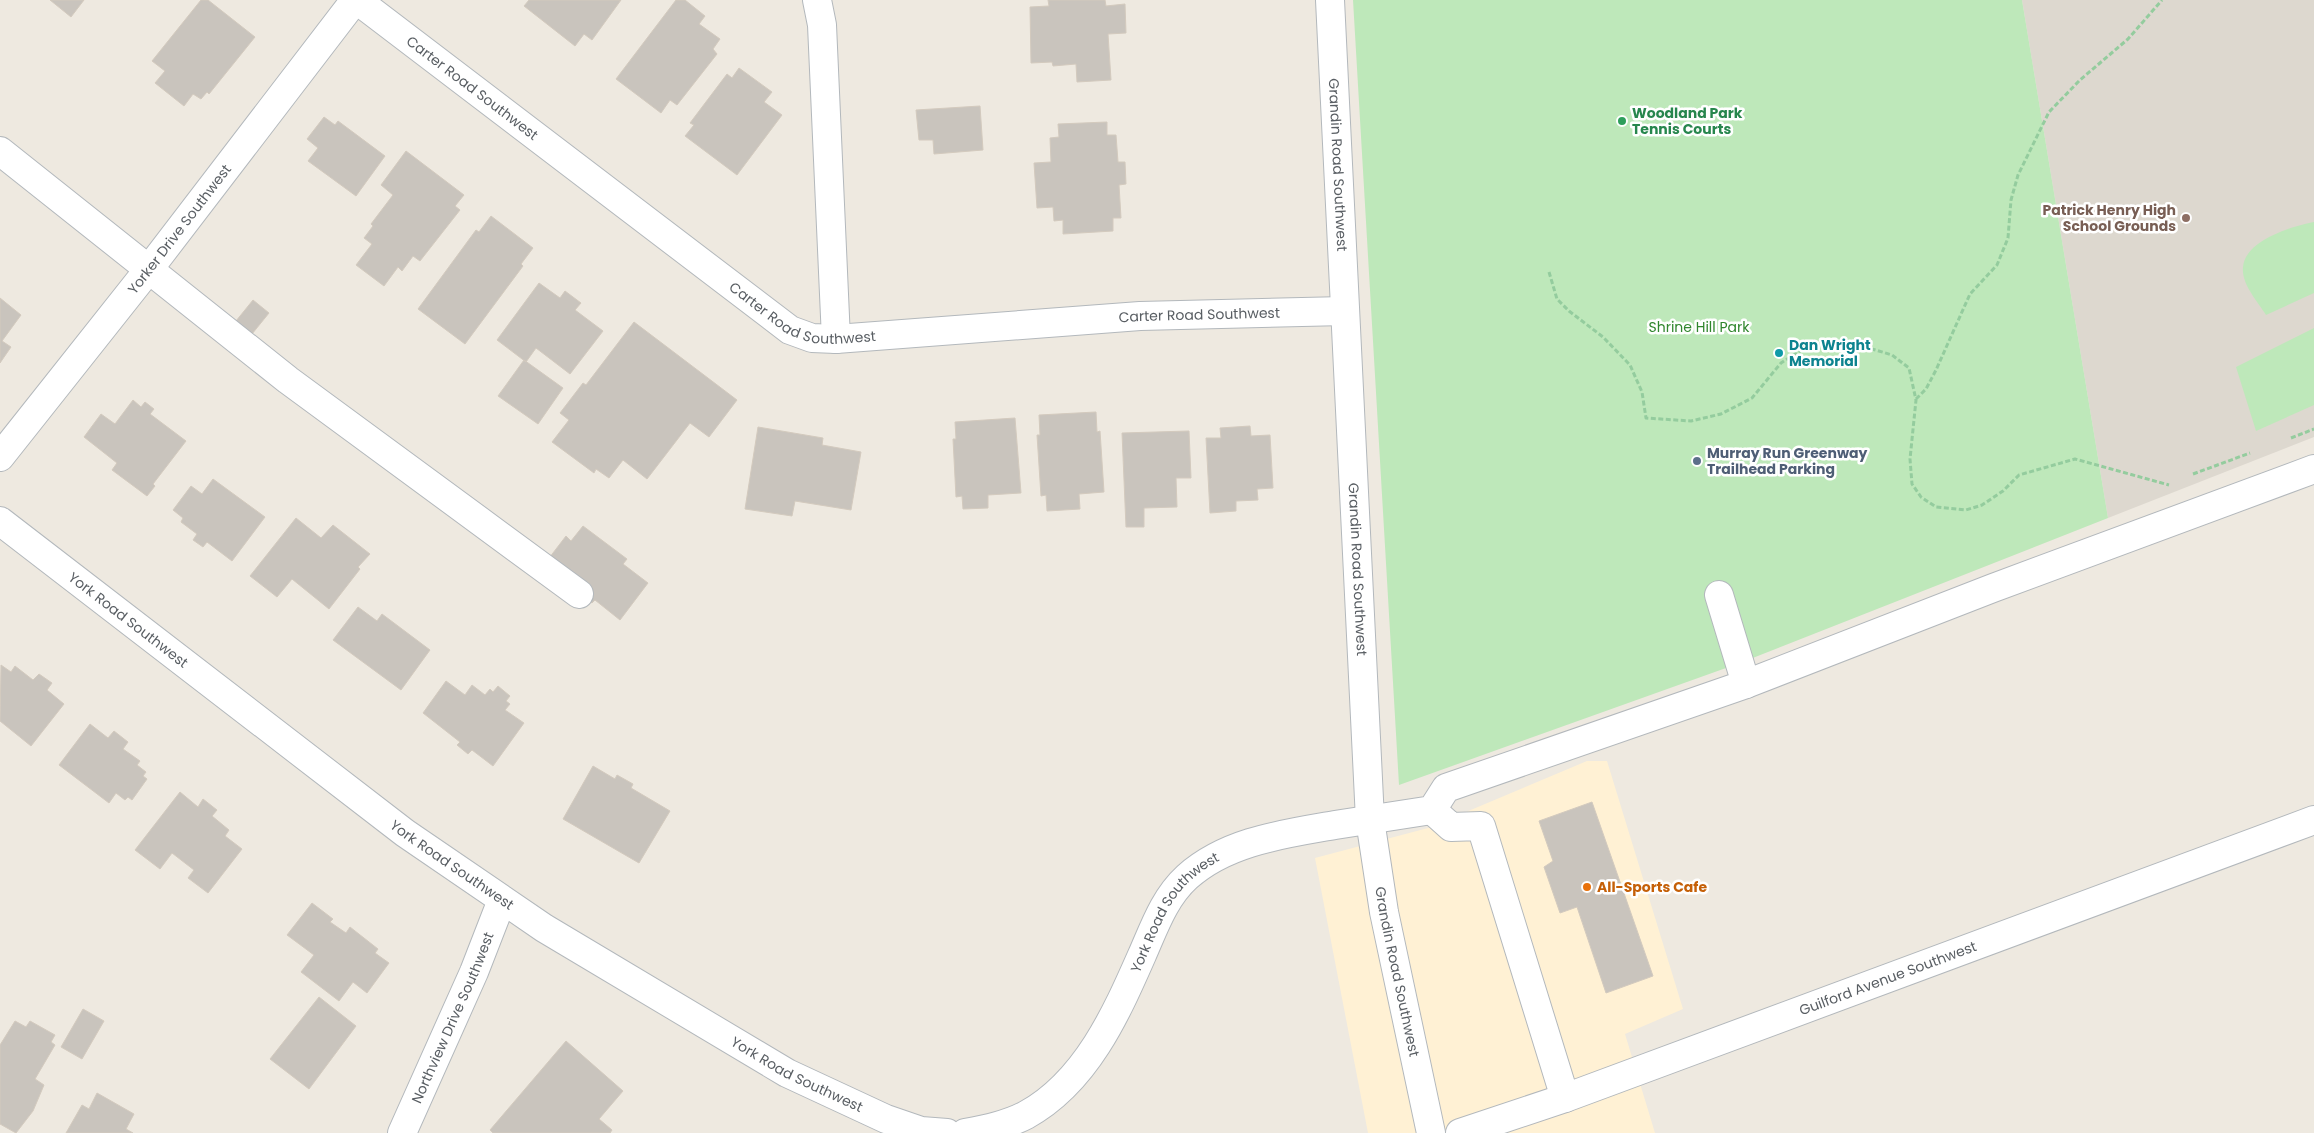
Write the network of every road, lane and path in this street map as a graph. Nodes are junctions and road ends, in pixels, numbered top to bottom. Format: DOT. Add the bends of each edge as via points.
graph roads {
  1 [pos="356,0"];
  2 [pos="817,0"];
  3 [pos="1330,0"];
  4 [pos="2162,0"];
  5 [pos="0,151"];
  6 [pos="149,269"];
  7 [pos="1549,272"];
  8 [pos="1344,311"];
  9 [pos="836,340"];
  10 [pos="1916,400"];
  11 [pos="2314,429"];
  12 [pos="2290,438"];
  13 [pos="2256,451"];
  14 [pos="0,457"];
  15 [pos="2314,469"];
  16 [pos="2189,476"];
  17 [pos="2177,482"];
  18 [pos="0,522"];
  19 [pos="579,594"];
  20 [pos="1719,595"];
  21 [pos="1746,684"];
  22 [pos="1432,810"];
  23 [pos="1370,820"];
  24 [pos="2314,820"];
  25 [pos="502,900"];
  26 [pos="1566,1098"];
  27 [pos="402,1133"];
  28 [pos="948,1133"];
  29 [pos="965,1133"];
  30 [pos="1431,1133"];
  31 [pos="1460,1133"];
  1 -- 6 [label="street, Yorker Drive Southwest"];
  1 -- 9 [label="street, Carter Road Southwest" via="790,330 812,338"];
  2 -- 9 [label="street" via="822,25"];
  3 -- 8 [label="street, Grandin Road Southwest"];
  4 -- 10 [label="path" via="2128,39 2049,112 2018,175 2011,200 2008,238 1997,266 1970,294 1936,370"];
  5 -- 6 [label="street"];
  6 -- 14 [label="street, Yorker Drive Southwest"];
  6 -- 19 [label="street" via="288,380"];
  7 -- 10 [label="path" via="1557,299 1603,337 1630,365 1642,392 1646,418 1691,421 1721,414 1752,398 1782,363 1816,343 1849,342 1892,354 1909,368"];
  8 -- 9 [label="street, Carter Road Southwest" via="1140,316"];
  8 -- 23 [label="street, Grandin Road Southwest"];
  10 -- 17 [label="path" via="1910,459 1912,484 1921,497 1936,507 1966,510 2003,491 2019,475 2075,459 2171,485"];
  11 -- 12 [label="path"];
  13 -- 16 [label="path"];
  15 -- 21 [label="street" via="2002,584"];
  18 -- 25 [label="street, York Road Southwest" via="405,833"];
  20 -- 21 [label="street"];
  21 -- 22 [label="street" via="1446,788"];
  22 -- 23 [label="street, York Road Southwest"];
  22 -- 26 [label="street" via="1451,827 1481,826"];
  23 -- 29 [label="street, York Road Southwest" via="1269,836 1219,855 1187,877 1164,905 1118,1009 1084,1064 1061,1090 1027,1114 996,1128"];
  23 -- 30 [label="street, Grandin Road Southwest" via="1384,912"];
  24 -- 26 [label="street, Guilford Avenue Southwest"];
  25 -- 27 [label="street, Northview Drive Southwest" via="474,972"];
  25 -- 28 [label="street, York Road Southwest" via="787,1074 886,1119 921,1130"];
  26 -- 31 [label="street, Guilford Avenue Southwest"];
}
